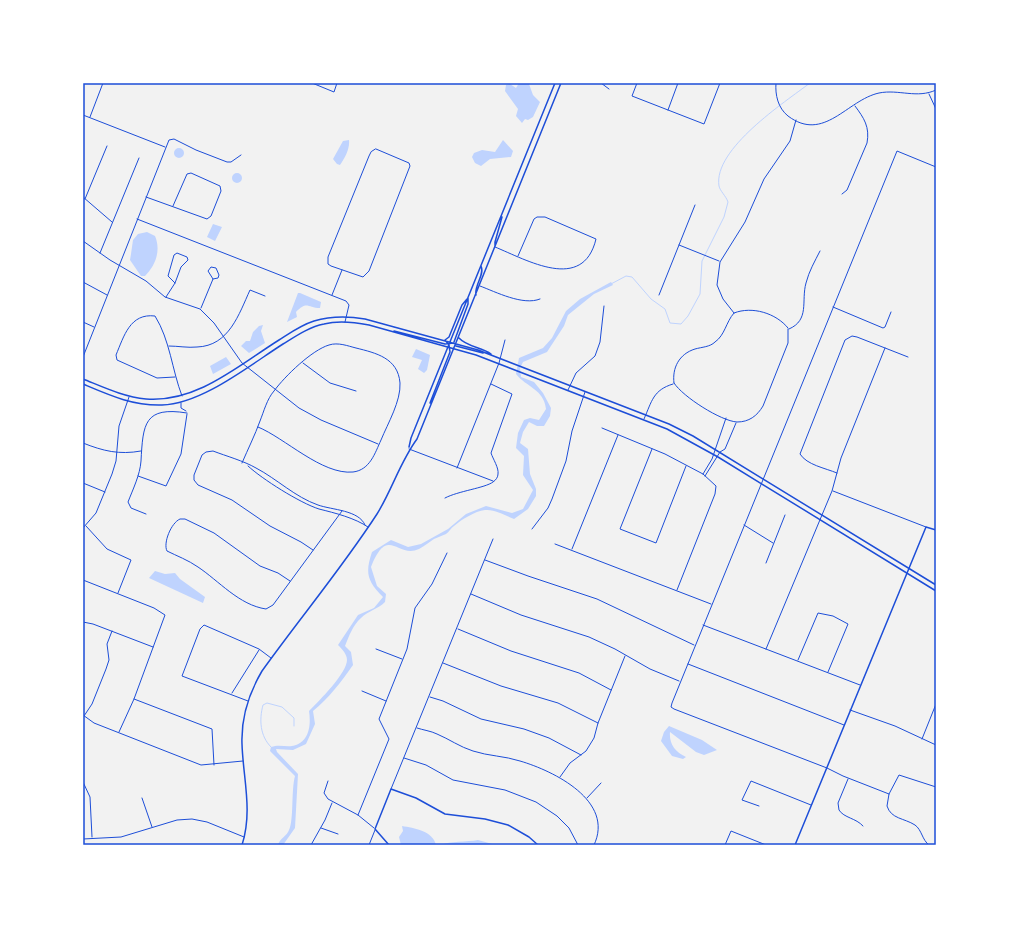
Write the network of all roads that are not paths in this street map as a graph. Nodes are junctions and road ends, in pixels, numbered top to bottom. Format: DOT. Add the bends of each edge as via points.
graph roads {
  1 [pos="103,83"];
  2 [pos="312,83"];
  3 [pos="337,83"];
  4 [pos="556,83"];
  5 [pos="561,83"];
  6 [pos="601,83"];
  7 [pos="637,83"];
  8 [pos="678,83"];
  9 [pos="720,83"];
  10 [pos="776,83"];
  11 [pos="609,89"];
  12 [pos="936,90"];
  13 [pos="929,93"];
  14 [pos="855,105"];
  15 [pos="936,108"];
  16 [pos="668,110"];
  17 [pos="83,115"];
  18 [pos="89,117"];
  19 [pos="796,120"];
  20 [pos="107,146"];
  21 [pos="165,147"];
  22 [pos="241,155"];
  23 [pos="139,158"];
  24 [pos="936,167"];
  25 [pos="842,194"];
  26 [pos="83,197"];
  27 [pos="145,197"];
  28 [pos="85,199"];
  29 [pos="695,205"];
  30 [pos="173,206"];
  31 [pos="502,216"];
  32 [pos="137,218"];
  33 [pos="112,223"];
  34 [pos="83,241"];
  35 [pos="678,245"];
  36 [pos="495,247"];
  37 [pos="820,251"];
  38 [pos="100,254"];
  39 [pos="518,256"];
  40 [pos="720,262"];
  41 [pos="120,265"];
  42 [pos="481,266"];
  43 [pos="342,270"];
  44 [pos="213,279"];
  45 [pos="83,282"];
  46 [pos="175,282"];
  47 [pos="480,286"];
  48 [pos="476,294"];
  49 [pos="108,295"];
  50 [pos="332,295"];
  51 [pos="659,295"];
  52 [pos="265,296"];
  53 [pos="468,296"];
  54 [pos="165,297"];
  55 [pos="540,300"];
  56 [pos="604,306"];
  57 [pos="833,307"];
  58 [pos="200,309"];
  59 [pos="891,312"];
  60 [pos="734,314"];
  61 [pos="346,316"];
  62 [pos="83,322"];
  63 [pos="346,322"];
  64 [pos="94,327"];
  65 [pos="788,329"];
  66 [pos="223,337"];
  67 [pos="459,337"];
  68 [pos="445,340"];
  69 [pos="505,340"];
  70 [pos="455,345"];
  71 [pos="168,346"];
  72 [pos="449,346"];
  73 [pos="885,348"];
  74 [pos="492,355"];
  75 [pos="83,357"];
  76 [pos="908,357"];
  77 [pos="500,358"];
  78 [pos="302,362"];
  79 [pos="242,363"];
  80 [pos="499,363"];
  81 [pos="247,367"];
  82 [pos="175,377"];
  83 [pos="83,379"];
  84 [pos="83,384"];
  85 [pos="491,384"];
  86 [pos="674,384"];
  87 [pos="570,386"];
  88 [pos="274,389"];
  89 [pos="568,390"];
  90 [pos="356,391"];
  91 [pos="586,392"];
  92 [pos="182,396"];
  93 [pos="129,397"];
  94 [pos="584,397"];
  95 [pos="128,402"];
  96 [pos="181,402"];
  97 [pos="430,407"];
  98 [pos="187,413"];
  99 [pos="646,415"];
  100 [pos="726,418"];
  101 [pos="644,420"];
  102 [pos="736,422"];
  103 [pos="258,427"];
  104 [pos="602,428"];
  105 [pos="618,435"];
  106 [pos="83,443"];
  107 [pos="379,444"];
  108 [pos="652,448"];
  109 [pos="409,449"];
  110 [pos="716,450"];
  111 [pos="140,451"];
  112 [pos="720,452"];
  113 [pos="116,453"];
  114 [pos="713,454"];
  115 [pos="718,457"];
  116 [pos="242,463"];
  117 [pos="247,465"];
  118 [pos="686,466"];
  119 [pos="457,468"];
  120 [pos="837,473"];
  121 [pos="703,474"];
  122 [pos="266,475"];
  123 [pos="138,476"];
  124 [pos="705,476"];
  125 [pos="265,477"];
  126 [pos="762,478"];
  127 [pos="494,482"];
  128 [pos="83,483"];
  129 [pos="761,483"];
  130 [pos="284,486"];
  131 [pos="282,489"];
  132 [pos="832,491"];
  133 [pos="105,492"];
  134 [pos="302,498"];
  135 [pos="445,498"];
  136 [pos="300,500"];
  137 [pos="320,506"];
  138 [pos="319,509"];
  139 [pos="342,511"];
  140 [pos="146,514"];
  141 [pos="340,514"];
  142 [pos="785,514"];
  143 [pos="822,514"];
  144 [pos="819,519"];
  145 [pos="365,525"];
  146 [pos="744,525"];
  147 [pos="85,526"];
  148 [pos="368,527"];
  149 [pos="926,527"];
  150 [pos="83,528"];
  151 [pos="532,529"];
  152 [pos="936,530"];
  153 [pos="493,539"];
  154 [pos="773,543"];
  155 [pos="555,544"];
  156 [pos="572,549"];
  157 [pos="313,550"];
  158 [pos="447,553"];
  159 [pos="485,560"];
  160 [pos="766,562"];
  161 [pos="909,568"];
  162 [pos="907,573"];
  163 [pos="83,580"];
  164 [pos="290,581"];
  165 [pos="936,585"];
  166 [pos="676,590"];
  167 [pos="936,591"];
  168 [pos="118,594"];
  169 [pos="471,594"];
  170 [pos="712,604"];
  171 [pos="83,622"];
  172 [pos="703,625"];
  173 [pos="457,629"];
  174 [pos="112,631"];
  175 [pos="695,646"];
  176 [pos="154,648"];
  177 [pos="259,649"];
  178 [pos="376,649"];
  179 [pos="766,649"];
  180 [pos="625,655"];
  181 [pos="271,658"];
  182 [pos="403,660"];
  183 [pos="798,661"];
  184 [pos="443,663"];
  185 [pos="687,664"];
  186 [pos="828,672"];
  187 [pos="680,682"];
  188 [pos="860,684"];
  189 [pos="611,690"];
  190 [pos="362,692"];
  191 [pos="232,694"];
  192 [pos="429,697"];
  193 [pos="134,700"];
  194 [pos="248,701"];
  195 [pos="386,701"];
  196 [pos="936,704"];
  197 [pos="850,710"];
  198 [pos="83,716"];
  199 [pos="598,723"];
  200 [pos="844,725"];
  201 [pos="417,728"];
  202 [pos="118,732"];
  203 [pos="922,740"];
  204 [pos="936,746"];
  205 [pos="581,755"];
  206 [pos="404,758"];
  207 [pos="243,761"];
  208 [pos="214,765"];
  209 [pos="827,768"];
  210 [pos="560,778"];
  211 [pos="848,778"];
  212 [pos="328,781"];
  213 [pos="83,782"];
  214 [pos="600,783"];
  215 [pos="936,787"];
  216 [pos="391,789"];
  217 [pos="889,794"];
  218 [pos="142,798"];
  219 [pos="587,799"];
  220 [pos="333,802"];
  221 [pos="812,805"];
  222 [pos="759,806"];
  223 [pos="358,815"];
  224 [pos="864,826"];
  225 [pos="152,828"];
  226 [pos="320,828"];
  227 [pos="375,829"];
  228 [pos="338,834"];
  229 [pos="244,837"];
  230 [pos="92,838"];
  231 [pos="83,839"];
  232 [pos="760,844"];
  233 [pos="242,845"];
  234 [pos="311,845"];
  235 [pos="369,845"];
  236 [pos="389,845"];
  237 [pos="538,845"];
  238 [pos="578,845"];
  239 [pos="594,845"];
  240 [pos="725,845"];
  241 [pos="766,845"];
  242 [pos="795,845"];
  243 [pos="929,845"];
  1 -- 18 [label="street"];
  2 -- 3 [label="street" via="334,92"];
  4 -- 31 [label="main road"];
  5 -- 36 [label="main road"];
  6 -- 11 [label="street"];
  7 -- 16 [label="street" via="632,96"];
  8 -- 16 [label="street"];
  9 -- 16 [label="street" via="704,124"];
  10 -- 19 [label="street" via="777,99 782,110"];
  12 -- 13 [label="street"];
  13 -- 14 [label="street" via="880,93"];
  13 -- 15 [label="street"];
  14 -- 19 [label="street" via="823,123 812,124"];
  14 -- 25 [label="street" via="869,135 848,190"];
  17 -- 18 [label="street"];
  18 -- 21 [label="street"];
  19 -- 40 [label="street" via="790,141 764,179 745,222"];
  20 -- 28 [label="street"];
  21 -- 22 [label="street" via="169,140 174,139 227,162"];
  21 -- 27 [label="street"];
  23 -- 33 [label="street"];
  24 -- 57 [label="street" via="897,151"];
  26 -- 28 [label="street"];
  27 -- 30 [label="street"];
  27 -- 32 [label="street"];
  28 -- 33 [label="street"];
  29 -- 35 [label="street"];
  30 -- 30 [label="street" via="208,219 220,186 190,173 186,174"];
  31 -- 36 [label="main road" via="494,242"];
  31 -- 42 [label="main road"];
  32 -- 41 [label="street"];
  32 -- 50 [label="street"];
  33 -- 38 [label="street"];
  34 -- 38 [label="street"];
  35 -- 40 [label="street"];
  35 -- 51 [label="street"];
  36 -- 39 [label="street"];
  36 -- 47 [label="main road"];
  37 -- 65 [label="street" via="806,282 802,318"];
  38 -- 41 [label="street"];
  39 -- 39 [label="street" via="534,219 538,217 545,217 596,239 586,259 572,268 547,268"];
  40 -- 60 [label="street" via="717,285"];
  41 -- 49 [label="street"];
  41 -- 54 [label="street" via="146,281"];
  42 -- 48 [label="main road"];
  42 -- 53 [label="main road"];
  43 -- 43 [label="street" via="328,264 328,257 371,152 376,150 408,162 409,172 366,276"];
  43 -- 50 [label="street"];
  44 -- 44 [label="street" via="208,270 211,267 216,268 219,275"];
  44 -- 58 [label="street"];
  45 -- 49 [label="street"];
  46 -- 46 [label="street" via="181,267 188,260 177,253 174,254 168,276"];
  46 -- 54 [label="street"];
  47 -- 48 [label="main road"];
  47 -- 55 [label="street" via="515,299 532,302"];
  48 -- 67 [label="main road"];
  49 -- 64 [label="street"];
  50 -- 61 [label="street" via="349,305"];
  52 -- 66 [label="street" via="250,290 236,321"];
  53 -- 68 [label="main road" via="449,337"];
  53 -- 70 [label="main road" via="468,304"];
  53 -- 72 [label="main road"];
  54 -- 58 [label="street"];
  56 -- 87 [label="street" via="600,342 595,356 576,373"];
  57 -- 59 [label="street" via="883,328"];
  57 -- 126 [label="street"];
  58 -- 66 [label="street"];
  60 -- 65 [label="street" via="754,310 780,320"];
  60 -- 86 [label="street" via="716,342 692,350 677,362 673,373"];
  61 -- 63 [label="street"];
  61 -- 68 [label="main road"];
  61 -- 79 [label="main road" via="305,325"];
  62 -- 64 [label="street"];
  63 -- 72 [label="main road"];
  63 -- 81 [label="main road" via="324,324 307,330"];
  64 -- 75 [label="street"];
  65 -- 102 [label="street" via="788,343 763,406 752,419"];
  66 -- 71 [label="street" via="207,346 196,348"];
  66 -- 79 [label="street"];
  67 -- 70 [label="main road"];
  67 -- 74 [label="main road"];
  68 -- 72 [label="main road"];
  69 -- 77 [label="street"];
  70 -- 72 [label="main road"];
  70 -- 72 [label="main road"];
  70 -- 74 [label="main road"];
  70 -- 80 [label="main road" via="461,350"];
  70 -- 97 [label="main road"];
  71 -- 82 [label="street"];
  71 -- 82 [label="street" via="160,324 155,316 150,315 134,320 128,326 116,357 157,378"];
  72 -- 97 [label="main road"];
  72 -- 109 [label="main road" via="411,438"];
  73 -- 76 [label="street"];
  73 -- 120 [label="street"];
  73 -- 120 [label="street" via="852,336 845,340 801,449 800,454 804,459"];
  74 -- 77 [label="main road"];
  77 -- 80 [label="street"];
  77 -- 87 [label="main road"];
  78 -- 88 [label="street"];
  78 -- 90 [label="street" via="330,383"];
  78 -- 107 [label="street" via="317,350 336,344 376,353 392,363 398,374 400,389"];
  79 -- 81 [label="street"];
  79 -- 92 [label="main road" via="207,386"];
  80 -- 85 [label="street"];
  80 -- 89 [label="main road"];
  81 -- 88 [label="street"];
  81 -- 96 [label="main road" via="203,394"];
  82 -- 92 [label="street"];
  83 -- 93 [label="main road"];
  84 -- 95 [label="main road"];
  85 -- 119 [label="street"];
  85 -- 127 [label="street" via="512,394 491,453 498,472"];
  86 -- 99 [label="street" via="658,391"];
  86 -- 100 [label="street" via="678,390 698,404"];
  87 -- 89 [label="street"];
  87 -- 91 [label="main road"];
  88 -- 103 [label="street"];
  88 -- 107 [label="street" via="314,417"];
  89 -- 94 [label="main road"];
  91 -- 94 [label="street"];
  91 -- 99 [label="main road"];
  92 -- 93 [label="main road" via="157,400"];
  93 -- 95 [label="street"];
  94 -- 101 [label="main road"];
  94 -- 151 [label="street" via="552,499"];
  95 -- 96 [label="main road" via="152,405"];
  95 -- 113 [label="street" via="119,426"];
  96 -- 98 [label="street" via="181,408"];
  97 -- 109 [label="main road" via="417,439"];
  98 -- 111 [label="street" via="159,411 149,418 142,434"];
  98 -- 123 [label="street" via="181,454 166,486"];
  99 -- 101 [label="street"];
  99 -- 110 [label="main road" via="682,430"];
  100 -- 102 [label="street"];
  100 -- 110 [label="street" via="715,446"];
  101 -- 114 [label="main road" via="679,435"];
  102 -- 112 [label="street" via="725,449"];
  103 -- 107 [label="street" via="314,461 345,472 355,472 365,467"];
  103 -- 116 [label="street"];
  104 -- 105 [label="street"];
  105 -- 108 [label="street"];
  105 -- 156 [label="street"];
  106 -- 113 [label="street"];
  108 -- 118 [label="street"];
  108 -- 118 [label="street" via="620,529 656,543"];
  109 -- 119 [label="street"];
  109 -- 148 [label="main road" via="392,487"];
  110 -- 112 [label="main road"];
  110 -- 114 [label="street"];
  111 -- 113 [label="street"];
  111 -- 123 [label="street"];
  112 -- 115 [label="street"];
  112 -- 126 [label="main road"];
  113 -- 133 [label="street" via="115,466"];
  114 -- 115 [label="main road"];
  114 -- 121 [label="street"];
  115 -- 124 [label="street"];
  115 -- 129 [label="main road"];
  116 -- 117 [label="street"];
  116 -- 157 [label="street" via="213,451 206,452 199,462 194,480 198,485 232,500 270,526"];
  117 -- 122 [label="street"];
  117 -- 125 [label="street"];
  118 -- 121 [label="street"];
  119 -- 127 [label="street"];
  120 -- 132 [label="street"];
  121 -- 124 [label="street"];
  122 -- 125 [label="street"];
  122 -- 130 [label="street"];
  123 -- 140 [label="street" via="128,502 131,508"];
  124 -- 166 [label="street" via="716,486 715,494"];
  125 -- 131 [label="street"];
  126 -- 129 [label="street"];
  126 -- 143 [label="main road"];
  127 -- 135 [label="street"];
  128 -- 133 [label="street"];
  129 -- 144 [label="main road"];
  129 -- 146 [label="street"];
  130 -- 131 [label="street"];
  130 -- 134 [label="street"];
  131 -- 136 [label="street"];
  132 -- 143 [label="street"];
  132 -- 149 [label="street"];
  133 -- 147 [label="street" via="96,513"];
  134 -- 136 [label="street"];
  134 -- 137 [label="street"];
  136 -- 138 [label="street"];
  137 -- 138 [label="street"];
  137 -- 139 [label="street"];
  138 -- 141 [label="street"];
  139 -- 141 [label="street"];
  139 -- 145 [label="street" via="362,520"];
  141 -- 145 [label="street"];
  141 -- 157 [label="street"];
  142 -- 154 [label="street"];
  143 -- 144 [label="street"];
  143 -- 161 [label="main road"];
  144 -- 162 [label="main road"];
  144 -- 179 [label="street"];
  145 -- 148 [label="street"];
  146 -- 154 [label="street"];
  146 -- 170 [label="street"];
  147 -- 150 [label="street"];
  147 -- 168 [label="street" via="107,549 132,560"];
  148 -- 181 [label="main road"];
  149 -- 152 [label="main road"];
  149 -- 161 [label="main road"];
  153 -- 159 [label="street"];
  154 -- 160 [label="street"];
  155 -- 156 [label="street"];
  156 -- 166 [label="street"];
  157 -- 164 [label="street"];
  158 -- 182 [label="street" via="432,584 415,608"];
  159 -- 169 [label="street"];
  159 -- 175 [label="street" via="597,599"];
  161 -- 162 [label="main road"];
  161 -- 165 [label="main road"];
  162 -- 167 [label="main road"];
  162 -- 188 [label="main road"];
  163 -- 168 [label="street"];
  164 -- 164 [label="street" via="260,566 214,533 185,519 176,520 165,544 167,551 196,566 234,594 266,609 273,605"];
  166 -- 170 [label="street"];
  168 -- 176 [label="street" via="165,615"];
  169 -- 173 [label="street"];
  169 -- 180 [label="street" via="521,615 589,637"];
  170 -- 172 [label="street"];
  171 -- 174 [label="street"];
  172 -- 175 [label="street"];
  172 -- 179 [label="street"];
  173 -- 184 [label="street"];
  173 -- 189 [label="street" via="511,651 579,673"];
  174 -- 176 [label="street"];
  174 -- 198 [label="street" via="106,669 92,704"];
  175 -- 185 [label="street"];
  176 -- 193 [label="street"];
  177 -- 181 [label="street"];
  177 -- 191 [label="street"];
  177 -- 191 [label="street" via="204,625 200,629 182,676"];
  178 -- 182 [label="street"];
  179 -- 183 [label="street"];
  180 -- 187 [label="street"];
  180 -- 189 [label="street"];
  181 -- 194 [label="main road"];
  182 -- 195 [label="street"];
  183 -- 186 [label="street"];
  183 -- 186 [label="street" via="818,612 833,616 848,624"];
  184 -- 192 [label="street"];
  184 -- 199 [label="street" via="501,686 558,703"];
  185 -- 187 [label="street"];
  185 -- 200 [label="street"];
  186 -- 188 [label="street"];
  187 -- 209 [label="street" via="671,707"];
  188 -- 197 [label="main road"];
  189 -- 199 [label="street"];
  190 -- 195 [label="street"];
  191 -- 194 [label="street"];
  192 -- 201 [label="street"];
  192 -- 205 [label="street" via="481,719 550,738"];
  193 -- 202 [label="street"];
  193 -- 208 [label="street" via="212,729"];
  194 -- 207 [label="main road" via="242,734"];
  195 -- 223 [label="street" via="379,721 389,739"];
  196 -- 203 [label="street"];
  197 -- 200 [label="main road"];
  197 -- 203 [label="street" via="895,726"];
  198 -- 202 [label="street"];
  199 -- 205 [label="street" via="594,738"];
  200 -- 209 [label="main road"];
  201 -- 206 [label="street"];
  201 -- 210 [label="street" via="437,734 469,750 525,762"];
  202 -- 208 [label="street" via="201,765"];
  203 -- 204 [label="street"];
  205 -- 210 [label="street" via="570,764"];
  206 -- 216 [label="street"];
  206 -- 238 [label="street" via="426,765 458,781 505,790 536,802 565,824"];
  207 -- 208 [label="street"];
  207 -- 229 [label="main road" via="248,809"];
  209 -- 211 [label="street"];
  209 -- 221 [label="main road"];
  210 -- 219 [label="street"];
  211 -- 217 [label="street"];
  211 -- 224 [label="street" via="838,803 839,810"];
  212 -- 220 [label="street" via="324,793"];
  213 -- 230 [label="street" via="90,797"];
  214 -- 219 [label="street"];
  215 -- 217 [label="street" via="899,775"];
  216 -- 227 [label="main road"];
  216 -- 237 [label="main road" via="416,798 445,814 485,819 508,826 529,836"];
  217 -- 243 [label="street" via="888,811 914,825"];
  218 -- 225 [label="street"];
  219 -- 239 [label="street" via="597,814 600,825"];
  220 -- 223 [label="street"];
  220 -- 226 [label="street"];
  221 -- 222 [label="street" via="751,781 742,800"];
  221 -- 242 [label="main road"];
  223 -- 227 [label="street"];
  225 -- 229 [label="street" via="177,820 200,820"];
  225 -- 230 [label="street" via="121,837"];
  226 -- 228 [label="street"];
  226 -- 234 [label="street"];
  227 -- 235 [label="street"];
  227 -- 236 [label="main road"];
  229 -- 233 [label="main road"];
  230 -- 231 [label="street"];
  232 -- 240 [label="street" via="731,831"];
  232 -- 241 [label="street"];
}
